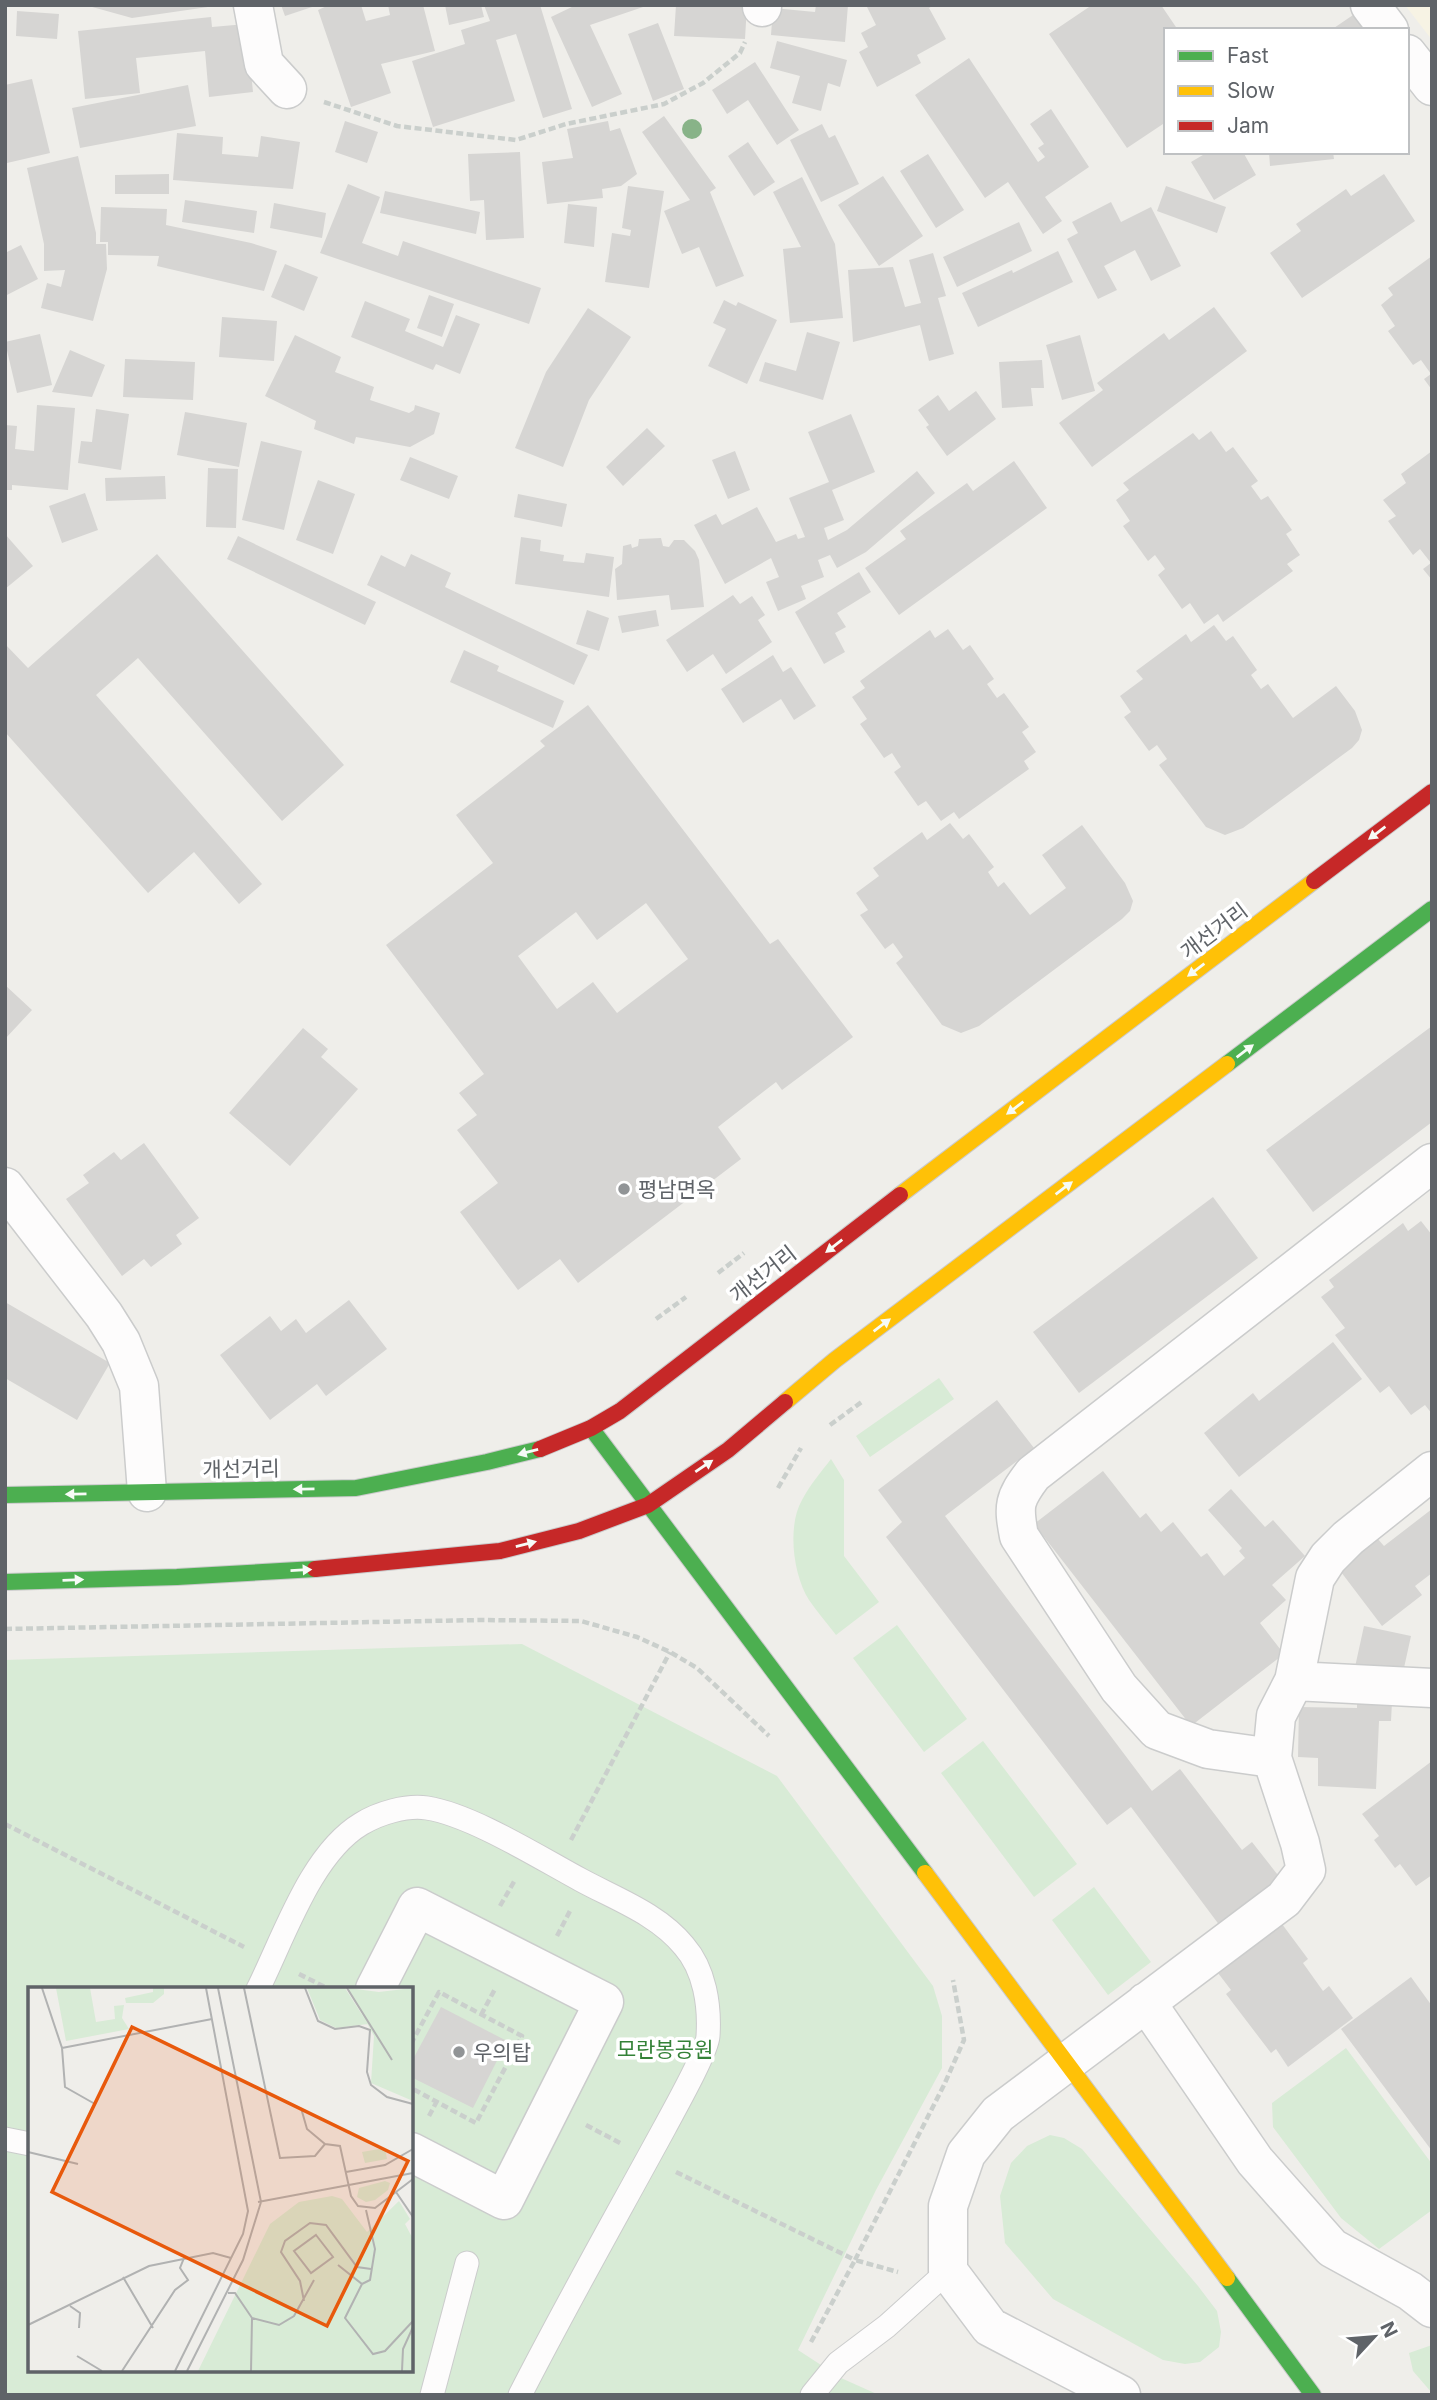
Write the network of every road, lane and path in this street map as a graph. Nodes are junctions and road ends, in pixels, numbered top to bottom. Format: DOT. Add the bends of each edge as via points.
graph roads {
  1 [pos="253,5"];
  2 [pos="1370,5"];
  3 [pos="762,6"];
  4 [pos="1387,28"];
  5 [pos="1409,57"];
  6 [pos="1432,86"];
  7 [pos="287,89"];
  8 [pos="1432,792"];
  9 [pos="1432,909"];
  10 [pos="1432,1163"];
  11 [pos="5,1187"];
  12 [pos="744,1253"];
  13 [pos="718,1273"];
  14 [pos="686,1297"];
  15 [pos="656,1319"];
  16 [pos="863,1401"];
  17 [pos="830,1425"];
  18 [pos="591,1428"];
  19 [pos="801,1448"];
  20 [pos="1432,1471"];
  21 [pos="778,1488"];
  22 [pos="147,1492"];
  23 [pos="5,1495"];
  24 [pos="648,1505"];
  25 [pos="5,1582"];
  26 [pos="5,1629"];
  27 [pos="670,1652"];
  28 [pos="1294,1681"];
  29 [pos="1432,1688"];
  30 [pos="775,1742"];
  31 [pos="1272,1758"];
  32 [pos="5,1824"];
  33 [pos="569,1845"];
  34 [pos="248,1949"];
  35 [pos="292,1970"];
  36 [pos="953,1979"];
  37 [pos="259,1987"];
  38 [pos="326,1987"];
  39 [pos="376,1987"];
  40 [pos="1146,2002"];
  41 [pos="413,2040"];
  42 [pos="1066,2061"];
  43 [pos="413,2089"];
  44 [pos="582,2123"];
  45 [pos="5,2139"];
  46 [pos="28,2144"];
  47 [pos="629,2148"];
  48 [pos="413,2153"];
  49 [pos="673,2170"];
  50 [pos="855,2260"];
  51 [pos="467,2263"];
  52 [pos="948,2271"];
  53 [pos="1432,2308"];
  54 [pos="838,2362"];
  55 [pos="432,2395"];
  56 [pos="520,2395"];
  57 [pos="812,2395"];
  58 [pos="1121,2395"];
  59 [pos="1313,2395"];
  1 -- 7 [label="street" via="264,64"];
  2 -- 4 [label="street"];
  3 -- 7 [label="path" via="740,53 704,83 664,104 566,124 516,140 397,126"];
  5 -- 6 [label="street"];
  8 -- 18 [label="main road, 개선거리, one-way" via="656,1384"];
  24 -- 9 [label="main road, one-way" via="728,1450 835,1360"];
  10 -- 31 [label="street" via="1033,1474 1014,1510 1019,1536 1119,1688 1157,1730 1208,1749"];
  11 -- 22 [label="street" via="121,1342 139,1386"];
  12 -- 13 [label="path"];
  14 -- 15 [label="path"];
  16 -- 17 [label="path"];
  18 -- 22 [label="main road, 개선거리, one-way" via="539,1449 356,1488"];
  18 -- 24 [label="main road"];
  19 -- 21 [label="path"];
  20 -- 28 [label="street" via="1328,1558 1315,1578"];
  22 -- 23 [label="main road, 개선거리, one-way"];
  25 -- 24 [label="main road, one-way" via="347,1567 500,1550 579,1531"];
  24 -- 42 [label="main road"];
  26 -- 27 [label="path" via="582,1621 638,1637"];
  27 -- 30 [label="path" via="697,1668"];
  27 -- 33 [label="path"];
  28 -- 29 [label="street"];
  28 -- 31 [label="street" via="1276,1716"];
  31 -- 40 [label="street" via="1306,1870 1284,1899"];
  32 -- 34 [label="path"];
  35 -- 38 [label="path"];
  36 -- 50 [label="path" via="964,2040"];
  37 -- 56 [label="lane" via="301,1897 337,1841 363,1822 396,1810 425,1807 488,1831 630,1905 662,1925 685,1947 700,1973 708,2002 708,2040"];
  39 -- 48 [label="street" via="417,1907 604,2002 505,2200"];
  40 -- 42 [label="street"];
  40 -- 53 [label="street" via="1255,2161 1332,2248"];
  41 -- 43 [label="path" via="439,1992 522,2036 476,2123"];
  42 -- 52 [label="street" via="998,2114 966,2154 948,2206"];
  42 -- 59 [label="main road"];
  44 -- 47 [label="path"];
  45 -- 46 [label="lane"];
  49 -- 50 [label="path"];
  50 -- 52 [label="path" via="903,2274"];
  50 -- 54 [label="path" via="809,2346"];
  51 -- 55 [label="lane"];
  52 -- 54 [label="lane"];
  52 -- 58 [label="street" via="990,2327"];
  54 -- 57 [label="lane"];
}
